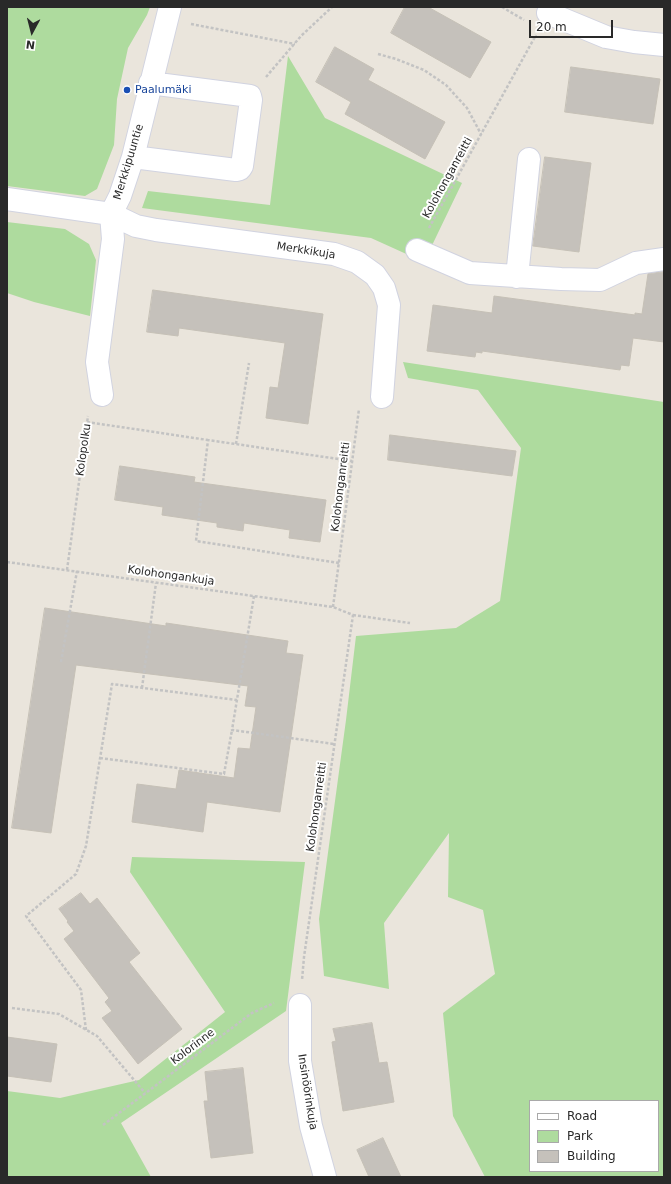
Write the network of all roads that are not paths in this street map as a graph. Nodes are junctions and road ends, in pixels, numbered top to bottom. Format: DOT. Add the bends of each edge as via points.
graph roads {
  1 [pos="170,7"];
  2 [pos="543,21"];
  3 [pos="664,45"];
  4 [pos="150,83"];
  5 [pos="133,157"];
  6 [pos="529,159"];
  7 [pos="7,199"];
  8 [pos="111,214"];
  9 [pos="417,250"];
  10 [pos="664,260"];
  11 [pos="517,277"];
  12 [pos="102,395"];
  13 [pos="382,397"];
  14 [pos="300,1005"];
  15 [pos="322,1176"];
  1 -- 4 [label="street, Merkkipuuntie"];
  2 -- 3 [label="street" via="606,37"];
  4 -- 5 [label="street, Merkkipuuntie"];
  4 -- 5 [label="street" via="250,96 242,166 236,170"];
  5 -- 8 [label="street, Merkkipuuntie"];
  6 -- 11 [label="street"];
  7 -- 8 [label="street, Merkkipuuntie"];
  8 -- 12 [label="street" via="113,240 97,362"];
  8 -- 13 [label="street, Merkkikuja" via="136,226 334,254 357,262 375,275 384,288 389,305"];
  9 -- 11 [label="street" via="470,274"];
  10 -- 11 [label="street" via="636,263 600,280"];
  14 -- 15 [label="street, Insinöörinkuja" via="300,1061"];
}
